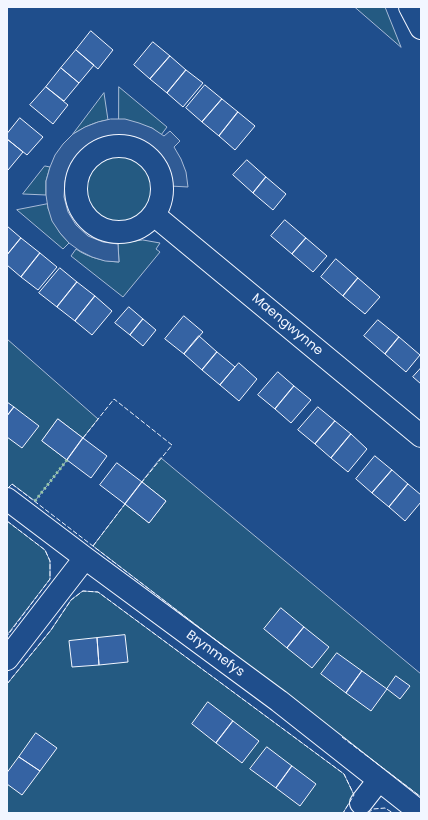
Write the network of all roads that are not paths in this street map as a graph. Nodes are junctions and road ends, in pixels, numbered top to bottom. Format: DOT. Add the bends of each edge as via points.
graph roads {
  1 [pos="410,7"];
  2 [pos="421,28"];
  3 [pos="154,214"];
  4 [pos="421,436"];
  5 [pos="7,499"];
  6 [pos="85,558"];
  7 [pos="7,659"];
  8 [pos="379,780"];
  9 [pos="362,803"];
  10 [pos="421,813"];
  1 -- 2 [label="street"];
  3 -- 4 [label="street, Maengwynne"];
  5 -- 6 [label="street, Brynmefys"];
  6 -- 7 [label="street"];
  6 -- 8 [label="street, Brynmefys" via="279,700"];
  8 -- 9 [label="street"];
  8 -- 10 [label="street, Brynmefys"];
}
